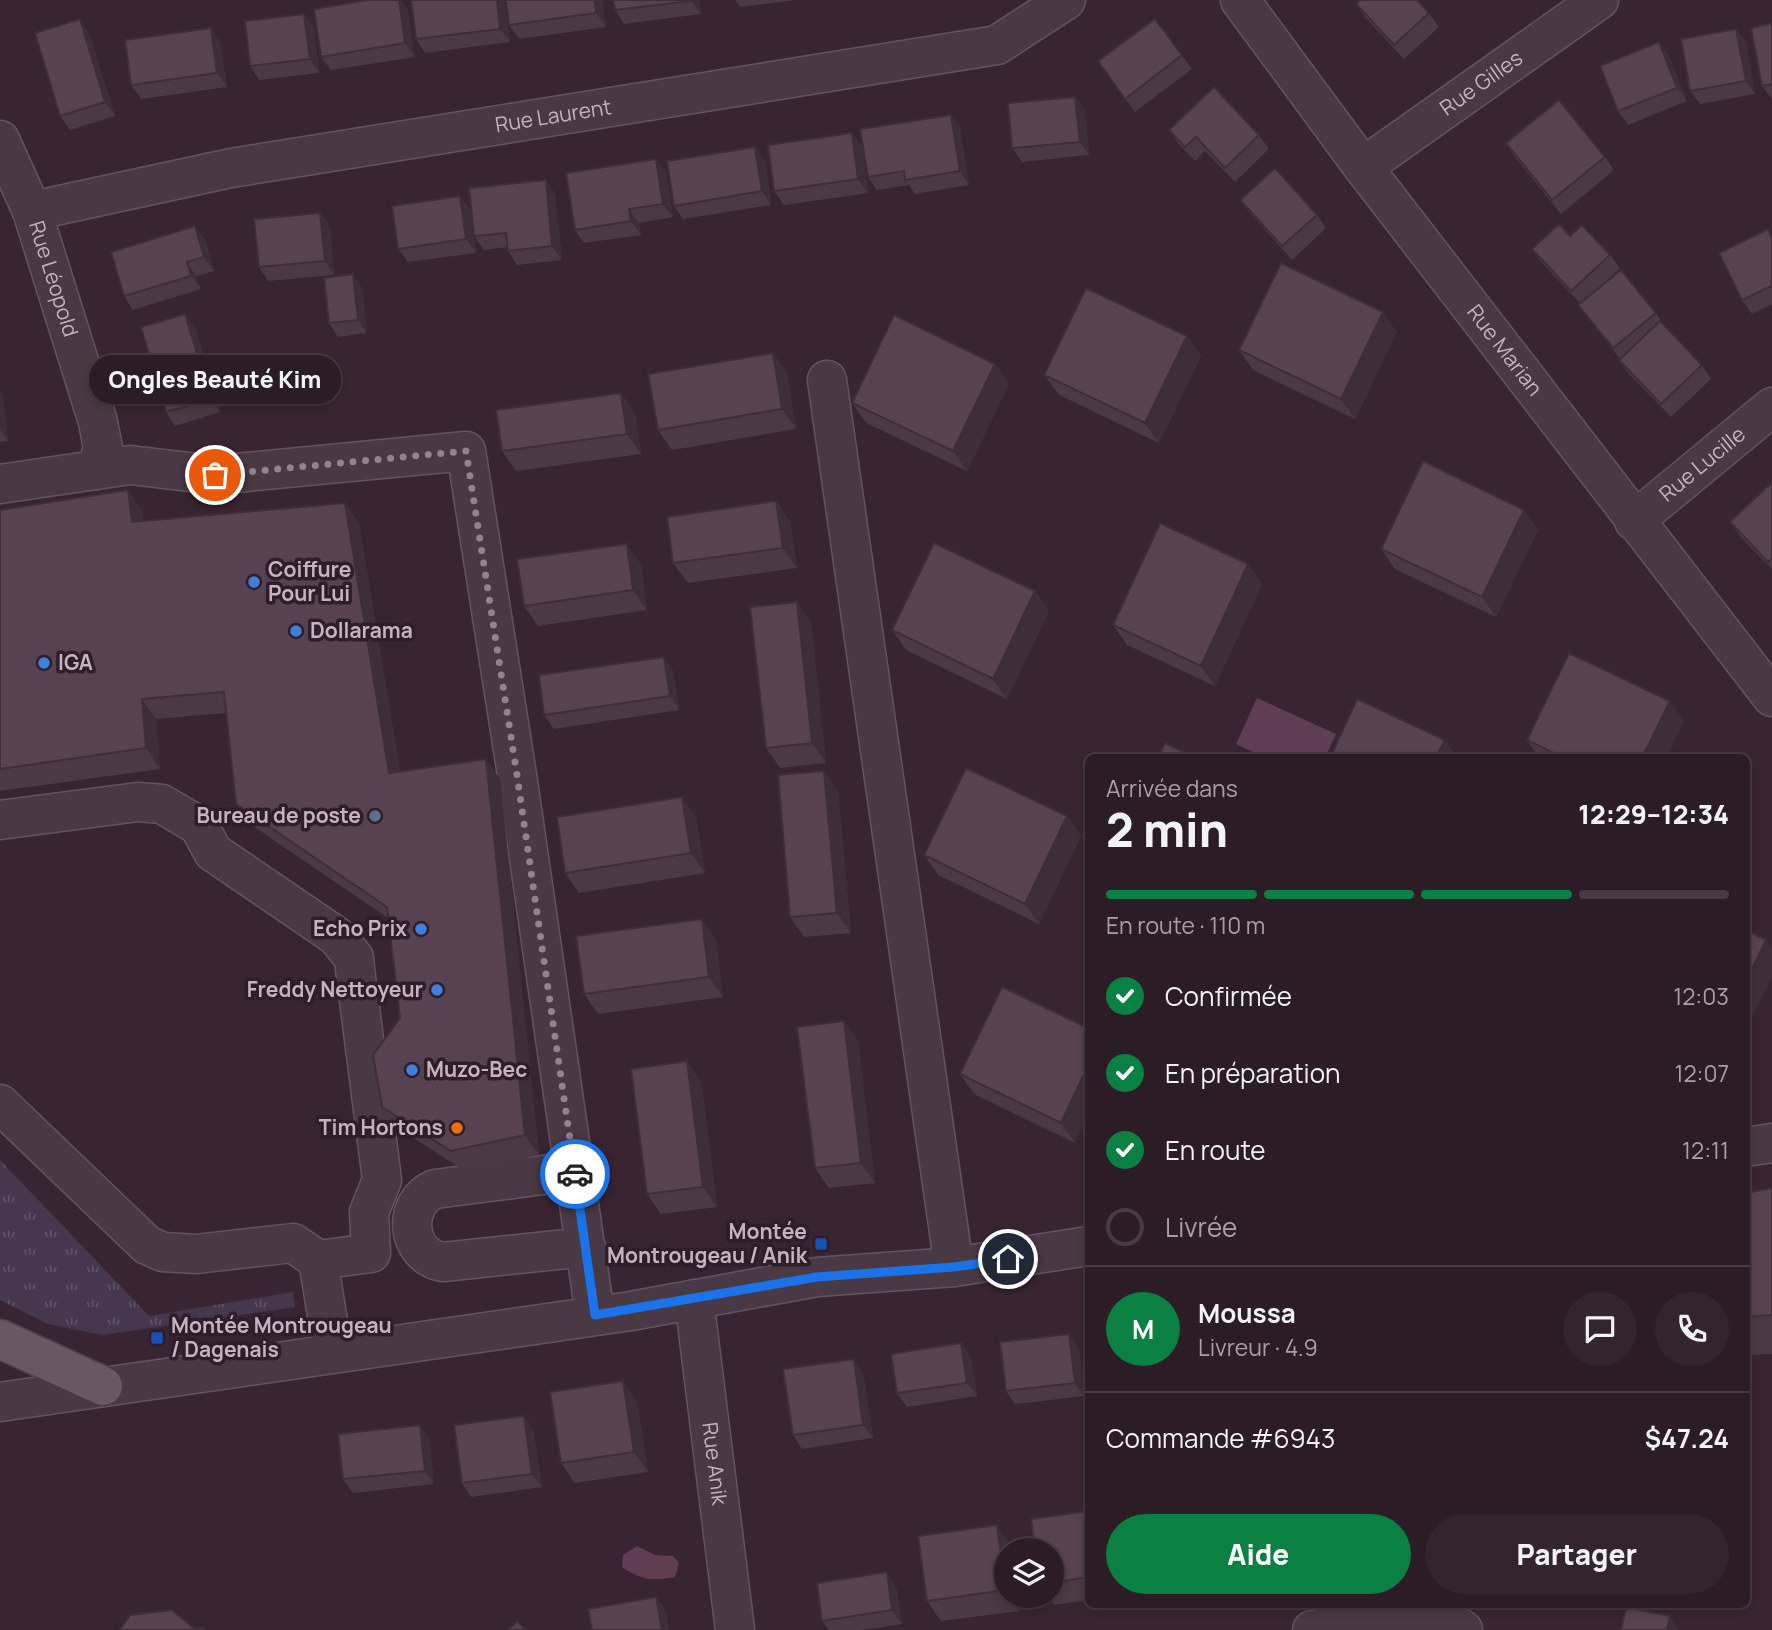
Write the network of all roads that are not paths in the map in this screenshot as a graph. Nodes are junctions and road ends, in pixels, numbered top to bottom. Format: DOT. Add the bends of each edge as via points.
graph roads {
  1 [pos="1066,0"];
  2 [pos="1240,0"];
  3 [pos="1599,0"];
  4 [pos="0,140"];
  5 [pos="1363,167"];
  6 [pos="32,211"];
  7 [pos="827,380"];
  8 [pos="1772,407"];
  9 [pos="96,470"];
  10 [pos="0,484"];
  11 [pos="1634,521"];
  12 [pos="1772,697"];
  13 [pos="0,820"];
  14 [pos="0,1104"];
  15 [pos="1772,1143"];
  16 [pos="1750,1146"];
  17 [pos="574,1171"];
  18 [pos="1085,1246"];
  19 [pos="586,1247"];
  20 [pos="318,1260"];
  21 [pos="954,1267"];
  22 [pos="694,1299"];
  23 [pos="595,1315"];
  24 [pos="0,1339"];
  25 [pos="333,1352"];
  26 [pos="103,1387"];
  27 [pos="0,1402"];
  28 [pos="735,1630"];
  29 [pos="1312,1630"];
  30 [pos="1463,1630"];
  1 -- 6 [label="street, Rue Laurent" via="997,45 231,168"];
  2 -- 5 [label="street, Rue Marian"];
  3 -- 5 [label="street, Rue Gilles"];
  4 -- 6 [label="street, Rue Léopold"];
  5 -- 11 [label="street, Rue Marian"];
  6 -- 9 [label="street, Rue Léopold" via="98,422 103,448"];
  7 -- 21 [label="street"];
  8 -- 11 [label="street, Rue Lucille"];
  9 -- 10 [label="street"];
  9 -- 17 [label="street" via="130,465 215,475 466,451"];
  11 -- 12 [label="street, Rue Marian"];
  13 -- 20 [label="street" via="138,802 162,804 199,827 213,852 348,948 355,969 382,1180 369,1212 372,1253"];
  14 -- 20 [label="street" via="147,1245 163,1252 196,1254 293,1243"];
  15 -- 16 [label="street"];
  17 -- 19 [label="street"];
  17 -- 19 [label="street" via="435,1189 416,1205 413,1234 422,1252 443,1262"];
  18 -- 21 [label="street"];
  19 -- 23 [label="street"];
  20 -- 25 [label="street"];
  21 -- 22 [label="street" via="817,1277"];
  22 -- 23 [label="street"];
  22 -- 28 [label="street, Rue Anik"];
  23 -- 25 [label="street"];
  24 -- 26 [label="main road"];
  25 -- 26 [label="street"];
  26 -- 27 [label="street"];
  29 -- 30 [label="street" via="1439,1614"];
}
